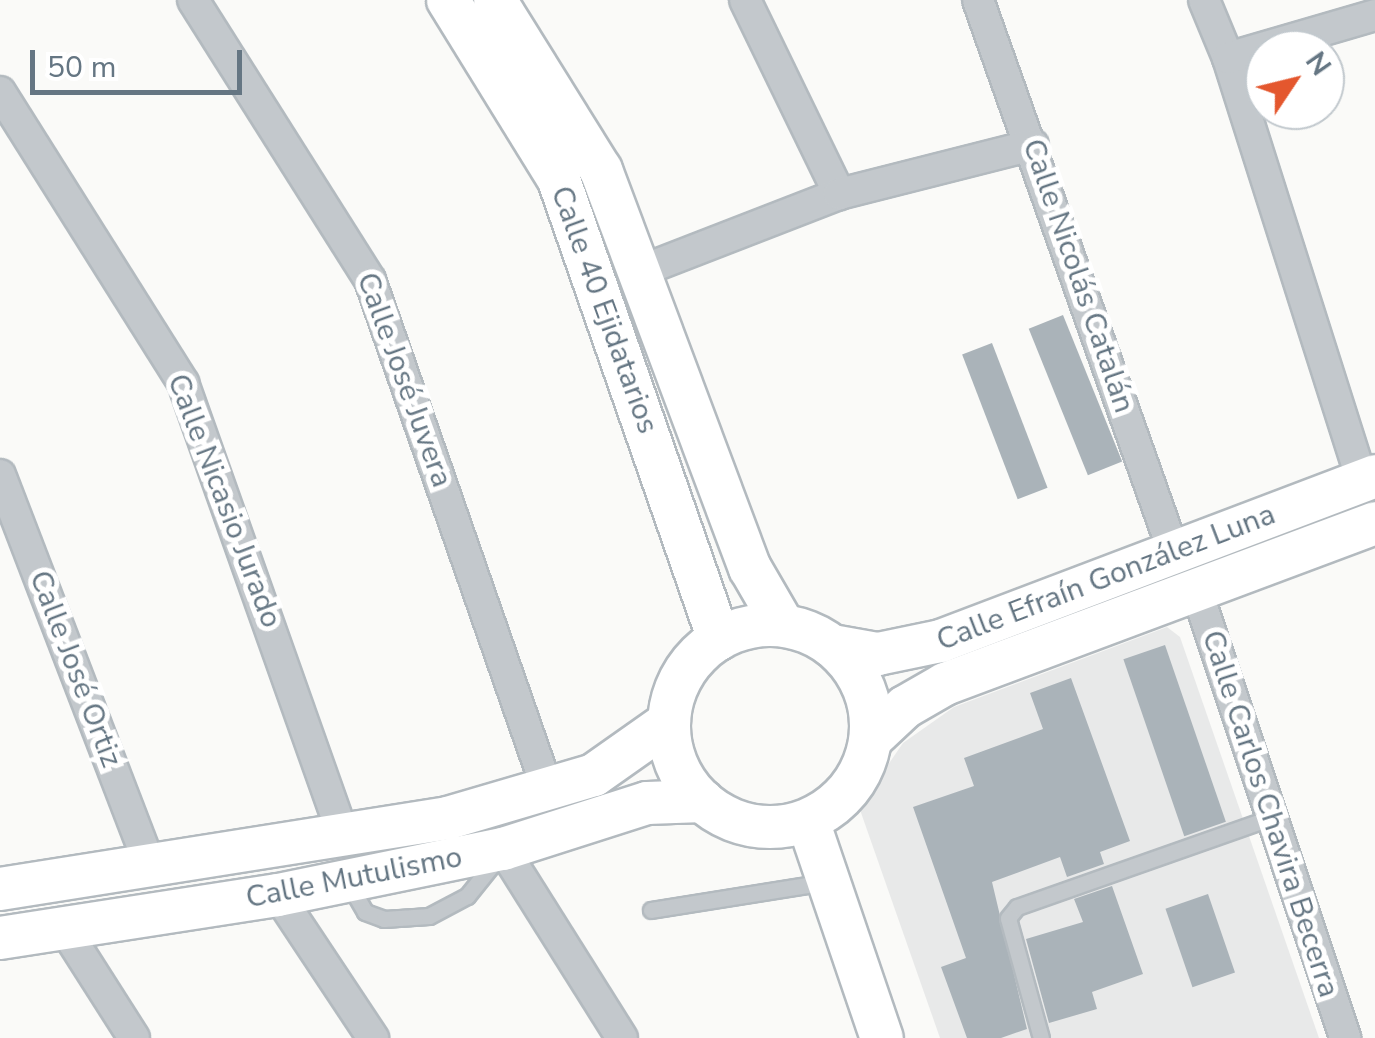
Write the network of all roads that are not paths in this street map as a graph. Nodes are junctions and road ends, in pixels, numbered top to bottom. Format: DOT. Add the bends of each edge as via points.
graph roads {
  1 [pos="193,0"];
  2 [pos="448,0"];
  3 [pos="496,0"];
  4 [pos="745,0"];
  5 [pos="978,0"];
  6 [pos="1204,0"];
  7 [pos="1375,14"];
  8 [pos="1228,58"];
  9 [pos="0,92"];
  10 [pos="1032,146"];
  11 [pos="839,194"];
  12 [pos="638,272"];
  13 [pos="687,408"];
  14 [pos="644,423"];
  15 [pos="0,475"];
  16 [pos="1369,479"];
  17 [pos="1375,523"];
  18 [pos="1174,552"];
  19 [pos="1196,589"];
  20 [pos="782,625"];
  21 [pos="719,639"];
  22 [pos="832,646"];
  23 [pos="669,722"];
  24 [pos="872,738"];
  25 [pos="548,791"];
  26 [pos="703,801"];
  27 [pos="1268,819"];
  28 [pos="808,821"];
  29 [pos="341,830"];
  30 [pos="503,849"];
  31 [pos="150,863"];
  32 [pos="829,882"];
  33 [pos="0,889"];
  34 [pos="278,895"];
  35 [pos="651,910"];
  36 [pos="64,928"];
  37 [pos="0,938"];
  38 [pos="134,1038"];
  39 [pos="373,1038"];
  40 [pos="622,1038"];
  41 [pos="882,1038"];
  42 [pos="1042,1038"];
  43 [pos="1345,1038"];
  1 -- 25 [label="street, Calle José Juvera" via="370,280"];
  2 -- 14 [label="street, Calle 40 Ejidatarios" via="559,180"];
  3 -- 12 [label="street, Calle 40 Ejidatarios" via="601,170"];
  4 -- 11 [label="street"];
  5 -- 10 [label="street, Calle Nicolás Catalán"];
  6 -- 8 [label="street"];
  7 -- 8 [label="street"];
  8 -- 16 [label="street"];
  9 -- 29 [label="street, Calle Nicasio Jurado" via="183,382"];
  10 -- 11 [label="street"];
  10 -- 18 [label="street, Calle Nicolás Catalán"];
  11 -- 12 [label="street"];
  12 -- 13 [label="street, Calle 40 Ejidatarios"];
  13 -- 14 [label="street"];
  13 -- 20 [label="street, Calle 40 Ejidatarios" via="750,568"];
  14 -- 21 [label="street, Calle 40 Ejidatarios"];
  15 -- 31 [label="street, Calle José Ortiz"];
  16 -- 18 [label="street, Calle Efraín González Luna"];
  17 -- 19 [label="street, Calle Efraín González Luna"];
  18 -- 22 [label="street, Calle Efraín González Luna" via="903,652"];
  19 -- 24 [label="street, Calle Efraín González Luna" via="944,684"];
  19 -- 27 [label="street, Calle Carlos Chavira Becerra"];
  20 -- 21 [label="street" via="754,623"];
  20 -- 22 [label="street"];
  21 -- 23 [label="street" via="688,666"];
  22 -- 24 [label="street" via="856,671 870,703"];
  23 -- 25 [label="street, Calle Mutulismo" via="594,776"];
  23 -- 26 [label="street" via="679,772"];
  24 -- 28 [label="street" via="851,789"];
  25 -- 29 [label="street, Calle Mutulismo" via="448,818"];
  26 -- 28 [label="street" via="745,825 777,828"];
  26 -- 30 [label="street, Calle Mutulismo" via="647,803"];
  27 -- 42 [label="lane" via="1016,907 1008,918"];
  27 -- 43 [label="street, Calle Carlos Chavira Becerra"];
  28 -- 32 [label="street"];
  29 -- 31 [label="street, Calle Mutulismo"];
  30 -- 34 [label="street, Calle Mutulismo"];
  30 -- 40 [label="street"];
  31 -- 33 [label="street, Calle Mutulismo"];
  32 -- 35 [label="lane"];
  32 -- 41 [label="street"];
  34 -- 36 [label="street, Calle Mutulismo"];
  34 -- 39 [label="street"];
  36 -- 37 [label="street, Calle Mutulismo"];
  36 -- 38 [label="street"];
}
